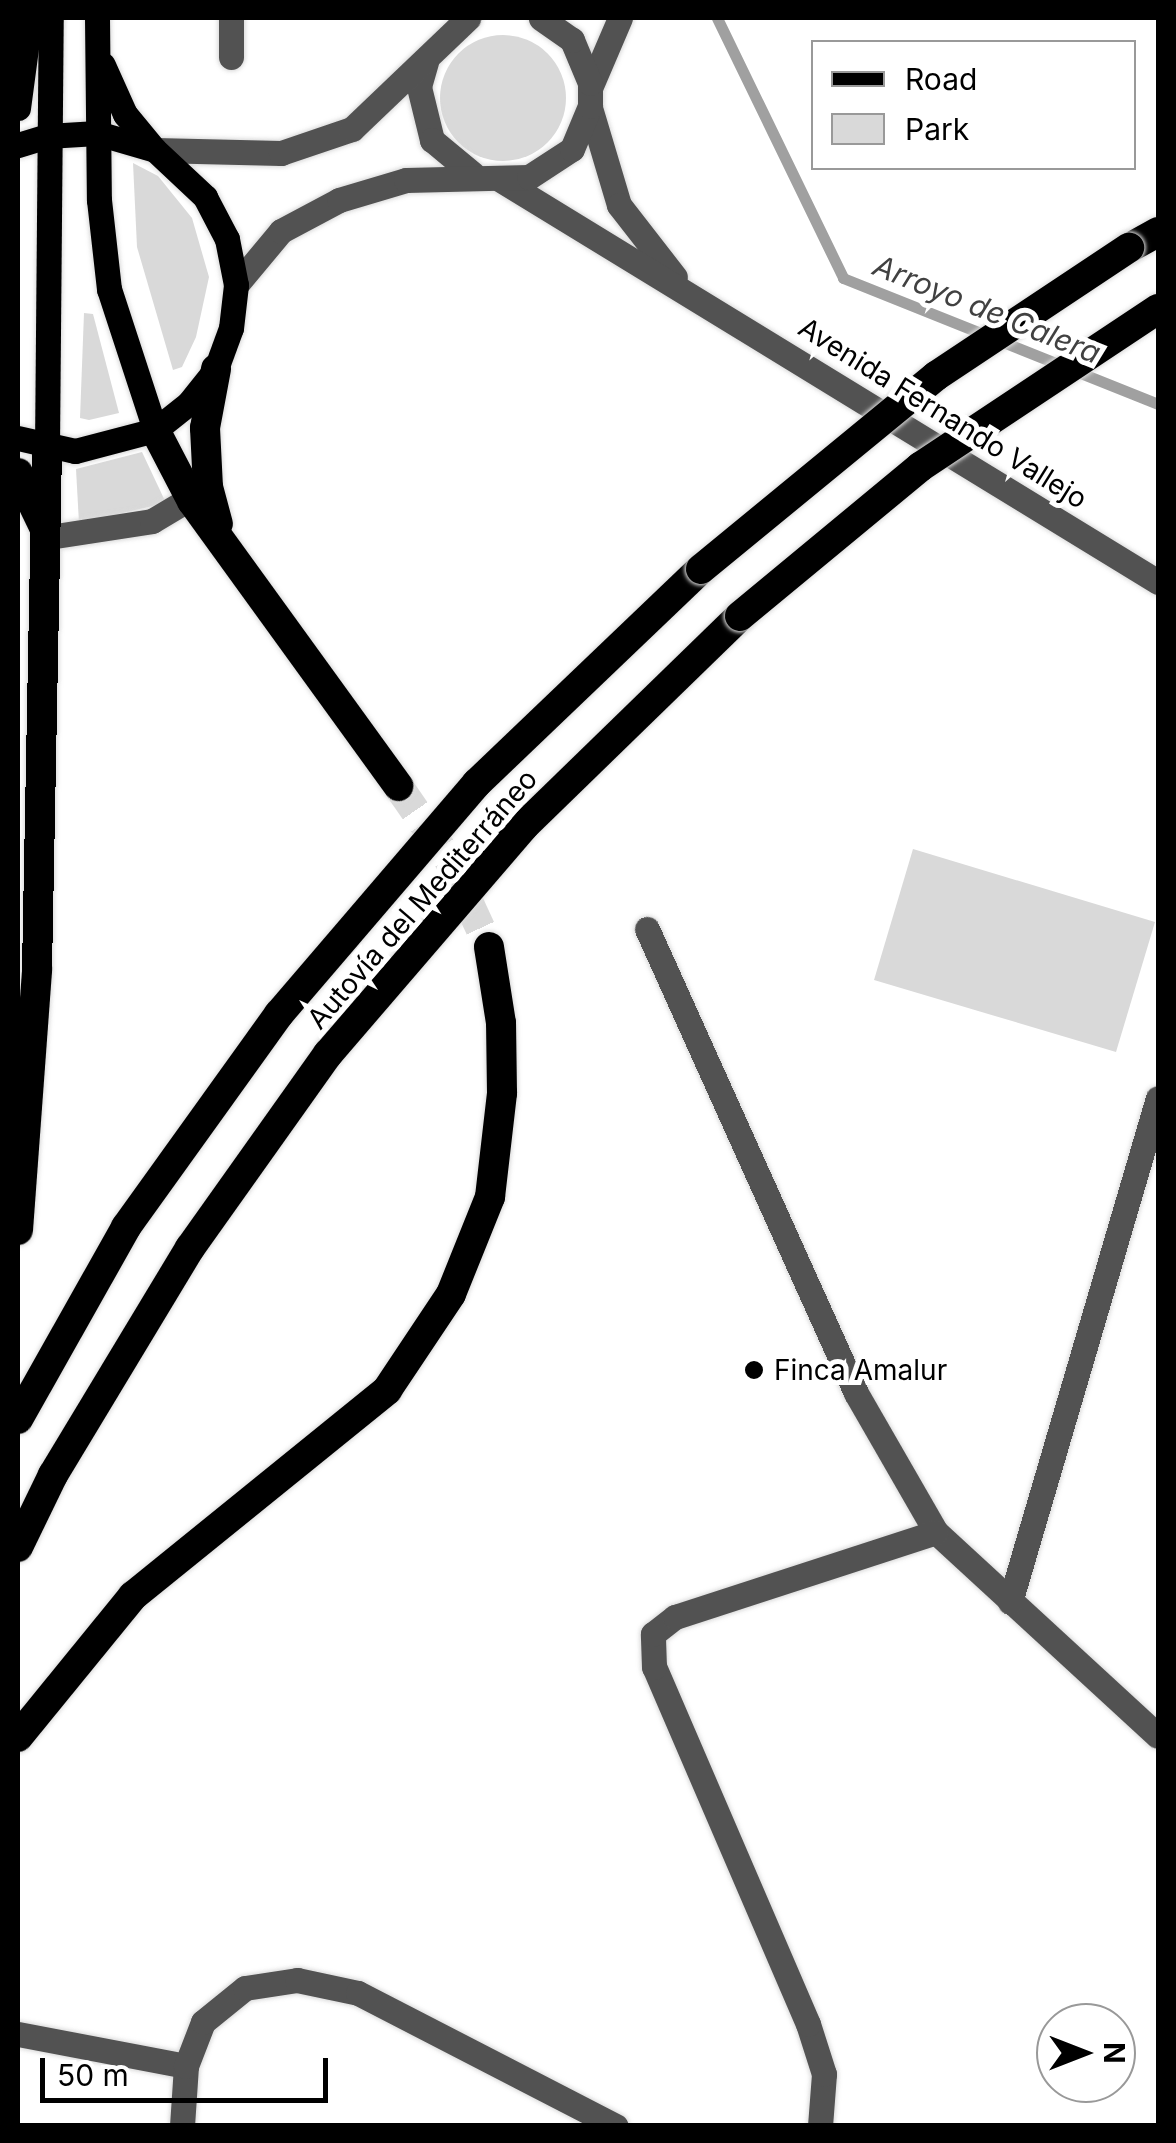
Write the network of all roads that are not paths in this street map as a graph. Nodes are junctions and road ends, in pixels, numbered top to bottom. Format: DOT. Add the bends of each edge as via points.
graph roads {
  1 [pos="30,18"];
  2 [pos="51,18"];
  3 [pos="97,18"];
  4 [pos="232,18"];
  5 [pos="468,18"];
  6 [pos="541,18"];
  7 [pos="620,18"];
  8 [pos="97,46"];
  9 [pos="231,57"];
  10 [pos="426,61"];
  11 [pos="590,97"];
  12 [pos="18,108"];
  13 [pos="97,134"];
  14 [pos="47,136"];
  15 [pos="18,146"];
  16 [pos="155,150"];
  17 [pos="473,174"];
  18 [pos="501,180"];
  19 [pos="1158,232"];
  20 [pos="236,285"];
  21 [pos="696,295"];
  22 [pos="1158,310"];
  23 [pos="216,369"];
  24 [pos="155,430"];
  25 [pos="18,438"];
  26 [pos="47,448"];
  27 [pos="18,473"];
  28 [pos="200,494"];
  29 [pos="49,536"];
  30 [pos="1158,582"];
  31 [pos="398,786"];
  32 [pos="647,929"];
  33 [pos="489,947"];
  34 [pos="1158,1098"];
  35 [pos="18,1230"];
  36 [pos="18,1419"];
  37 [pos="936,1532"];
  38 [pos="18,1546"];
  39 [pos="1010,1602"];
  40 [pos="1158,1736"];
  41 [pos="18,1737"];
  42 [pos="18,2034"];
  43 [pos="186,2066"];
  44 [pos="602,2122"];
  45 [pos="182,2126"];
  46 [pos="820,2126"];
  1 -- 12 [label="main road"];
  2 -- 14 [label="main road"];
  3 -- 8 [label="main road"];
  4 -- 9 [label="street"];
  5 -- 10 [label="street" via="442,36"];
  6 -- 11 [label="street, Avenida Fernando Vallejo" via="572,40"];
  7 -- 11 [label="street"];
  8 -- 13 [label="main road"];
  8 -- 16 [label="main road" via="125,114"];
  10 -- 16 [label="street" via="352,130 280,152"];
  10 -- 17 [label="street" via="419,87 432,140"];
  11 -- 18 [label="street" via="572,150 554,165"];
  11 -- 21 [label="street, Avenida Fernando Vallejo" via="619,206"];
  13 -- 14 [label="main road"];
  13 -- 16 [label="main road"];
  13 -- 24 [label="main road" via="108,289"];
  14 -- 15 [label="main road"];
  14 -- 26 [label="main road"];
  16 -- 20 [label="main road" via="205,197 227,239"];
  17 -- 18 [label="street"];
  17 -- 20 [label="street" via="406,180 339,200 281,231"];
  18 -- 21 [label="street, Avenida Fernando Vallejo"];
  19 -- 36 [label="highway, Autovía del Mediterráneo, bridge" via="936,376 701,570 477,783 278,1014 126,1227"];
  20 -- 23 [label="main road" via="232,328"];
  21 -- 30 [label="street, Avenida Fernando Vallejo"];
  22 -- 38 [label="highway, Autovía del Mediterráneo, bridge" via="920,467 740,616 524,826 328,1054 190,1248 52,1475"];
  23 -- 24 [label="main road" via="190,403"];
  23 -- 28 [label="highway"];
  24 -- 26 [label="main road" via="103,448"];
  24 -- 28 [label="highway"];
  25 -- 26 [label="main road"];
  26 -- 29 [label="highway"];
  27 -- 29 [label="highway"];
  28 -- 29 [label="street" via="152,520"];
  28 -- 31 [label="highway" via="224,546"];
  29 -- 35 [label="highway" via="36,987"];
  32 -- 37 [label="street" via="856,1393"];
  33 -- 41 [label="highway" via="502,1023 502,1093 490,1196 450,1294 387,1390 134,1596"];
  34 -- 39 [label="street"];
  37 -- 39 [label="street"];
  37 -- 46 [label="street" via="675,1617 653,1634 654,1667 808,2024 824,2074"];
  39 -- 40 [label="street"];
  42 -- 43 [label="street"];
  43 -- 44 [label="street" via="204,2022 246,1988 297,1980 358,1993"];
  43 -- 45 [label="street"];
}
